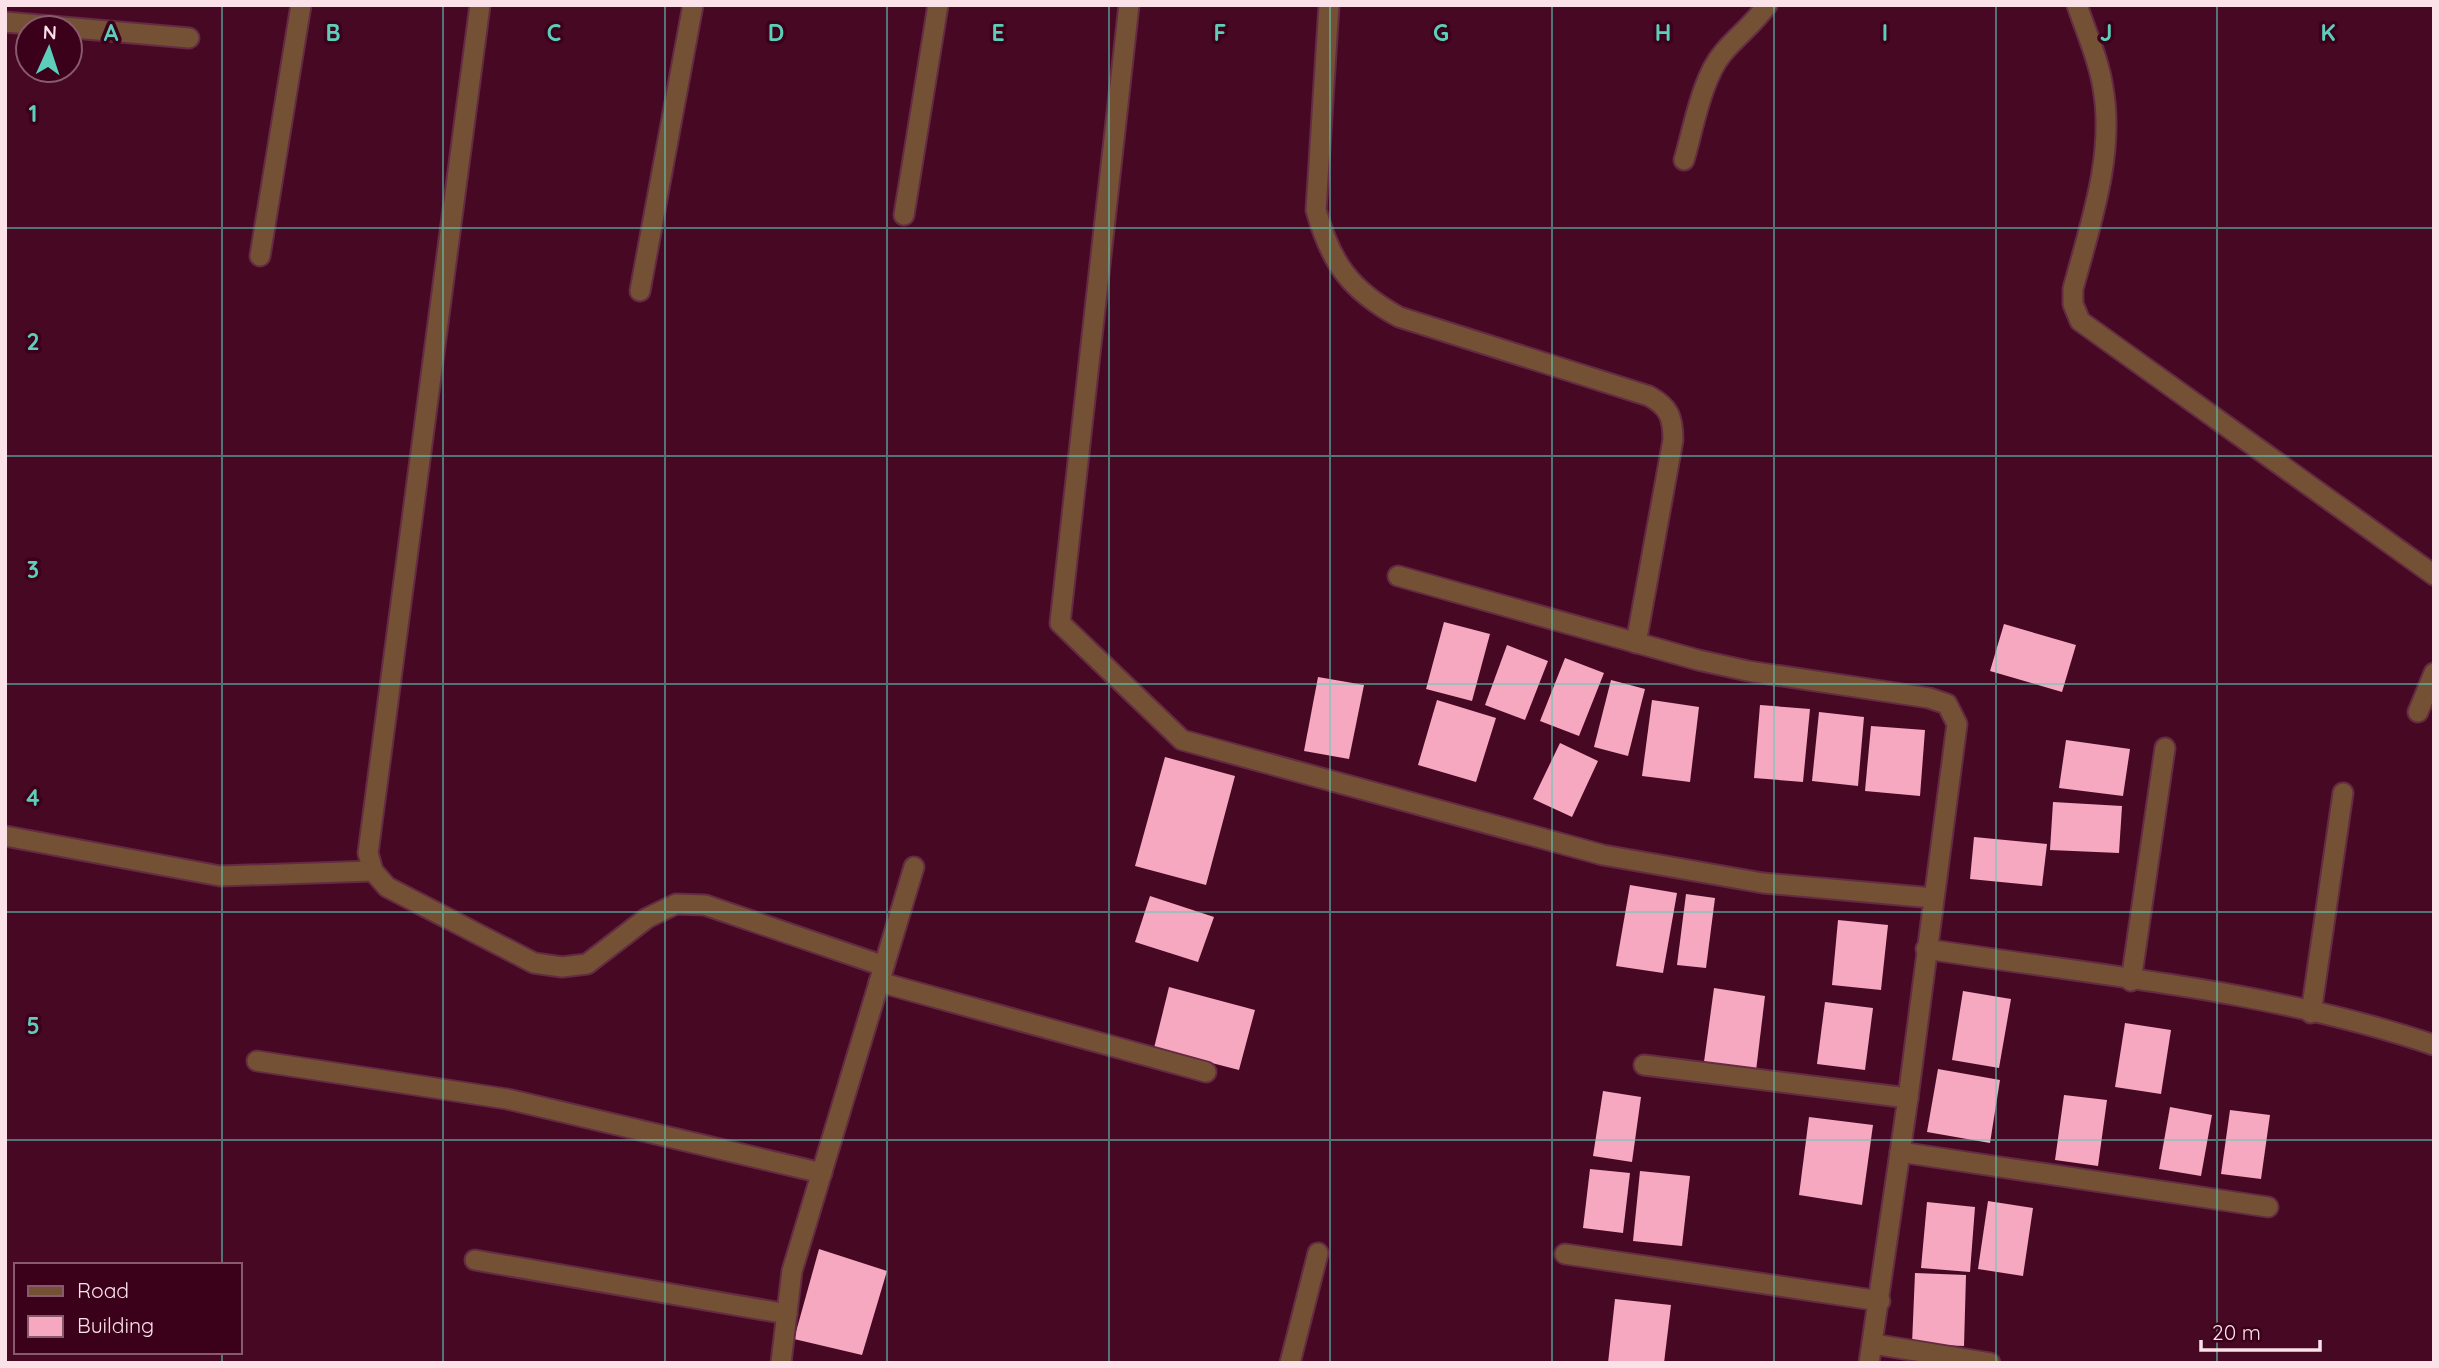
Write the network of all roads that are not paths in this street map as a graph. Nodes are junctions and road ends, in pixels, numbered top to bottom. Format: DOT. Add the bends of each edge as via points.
graph roads {
  1 [pos="301,5"];
  2 [pos="480,5"];
  3 [pos="693,5"];
  4 [pos="938,5"];
  5 [pos="1129,5"];
  6 [pos="1329,5"];
  7 [pos="1767,5"];
  8 [pos="2077,5"];
  9 [pos="84,23"];
  10 [pos="189,38"];
  11 [pos="1684,160"];
  12 [pos="904,215"];
  13 [pos="260,256"];
  14 [pos="640,291"];
  15 [pos="2434,575"];
  16 [pos="1398,576"];
  17 [pos="1636,643"];
  18 [pos="2434,673"];
  19 [pos="2418,712"];
  20 [pos="2165,748"];
  21 [pos="2343,793"];
  22 [pos="5,836"];
  23 [pos="914,867"];
  24 [pos="373,871"];
  25 [pos="1933,898"];
  26 [pos="1926,950"];
  27 [pos="881,974"];
  28 [pos="2131,981"];
  29 [pos="2311,1013"];
  30 [pos="2434,1045"];
  31 [pos="257,1061"];
  32 [pos="1644,1065"];
  33 [pos="1206,1072"];
  34 [pos="1908,1098"];
  35 [pos="1900,1152"];
  36 [pos="822,1172"];
  37 [pos="2268,1208"];
  38 [pos="1318,1253"];
  39 [pos="1565,1254"];
  40 [pos="475,1260"];
  41 [pos="1880,1301"];
  42 [pos="787,1314"];
  43 [pos="1871,1354"];
  44 [pos="781,1363"];
  45 [pos="1290,1363"];
  46 [pos="1990,1363"];
  1 -- 13 [label="street"];
  2 -- 24 [label="street" via="368,853"];
  3 -- 14 [label="street"];
  4 -- 12 [label="street"];
  5 -- 25 [label="street" via="1060,623 1182,740 1603,855 1763,883"];
  6 -- 17 [label="street" via="1316,210 1340,271 1371,302 1399,317 1649,396 1665,405 1673,421"];
  7 -- 11 [label="street" via="1721,54 1708,80"];
  8 -- 15 [label="street" via="2103,86 2107,118 2099,195 2073,289 2080,321"];
  9 -- 10 [label="street"];
  16 -- 17 [label="street"];
  17 -- 25 [label="street" via="1748,671 1947,704 1957,724"];
  18 -- 19 [label="street"];
  20 -- 28 [label="street"];
  21 -- 29 [label="street"];
  22 -- 24 [label="street" via="220,876"];
  23 -- 27 [label="street"];
  24 -- 27 [label="street" via="387,887 534,963 587,964 647,918 676,904 705,905"];
  25 -- 26 [label="street"];
  26 -- 28 [label="street"];
  26 -- 34 [label="street"];
  27 -- 33 [label="street"];
  27 -- 36 [label="street"];
  28 -- 29 [label="street" via="2230,995"];
  29 -- 30 [label="street" via="2382,1027"];
  31 -- 36 [label="street" via="507,1099"];
  32 -- 34 [label="street"];
  34 -- 35 [label="street"];
  35 -- 37 [label="street"];
  35 -- 41 [label="street"];
  36 -- 42 [label="street" via="792,1271"];
  38 -- 45 [label="street"];
  39 -- 41 [label="street"];
  40 -- 42 [label="street"];
  41 -- 43 [label="street"];
  42 -- 44 [label="street"];
  43 -- 46 [label="street"];
}
